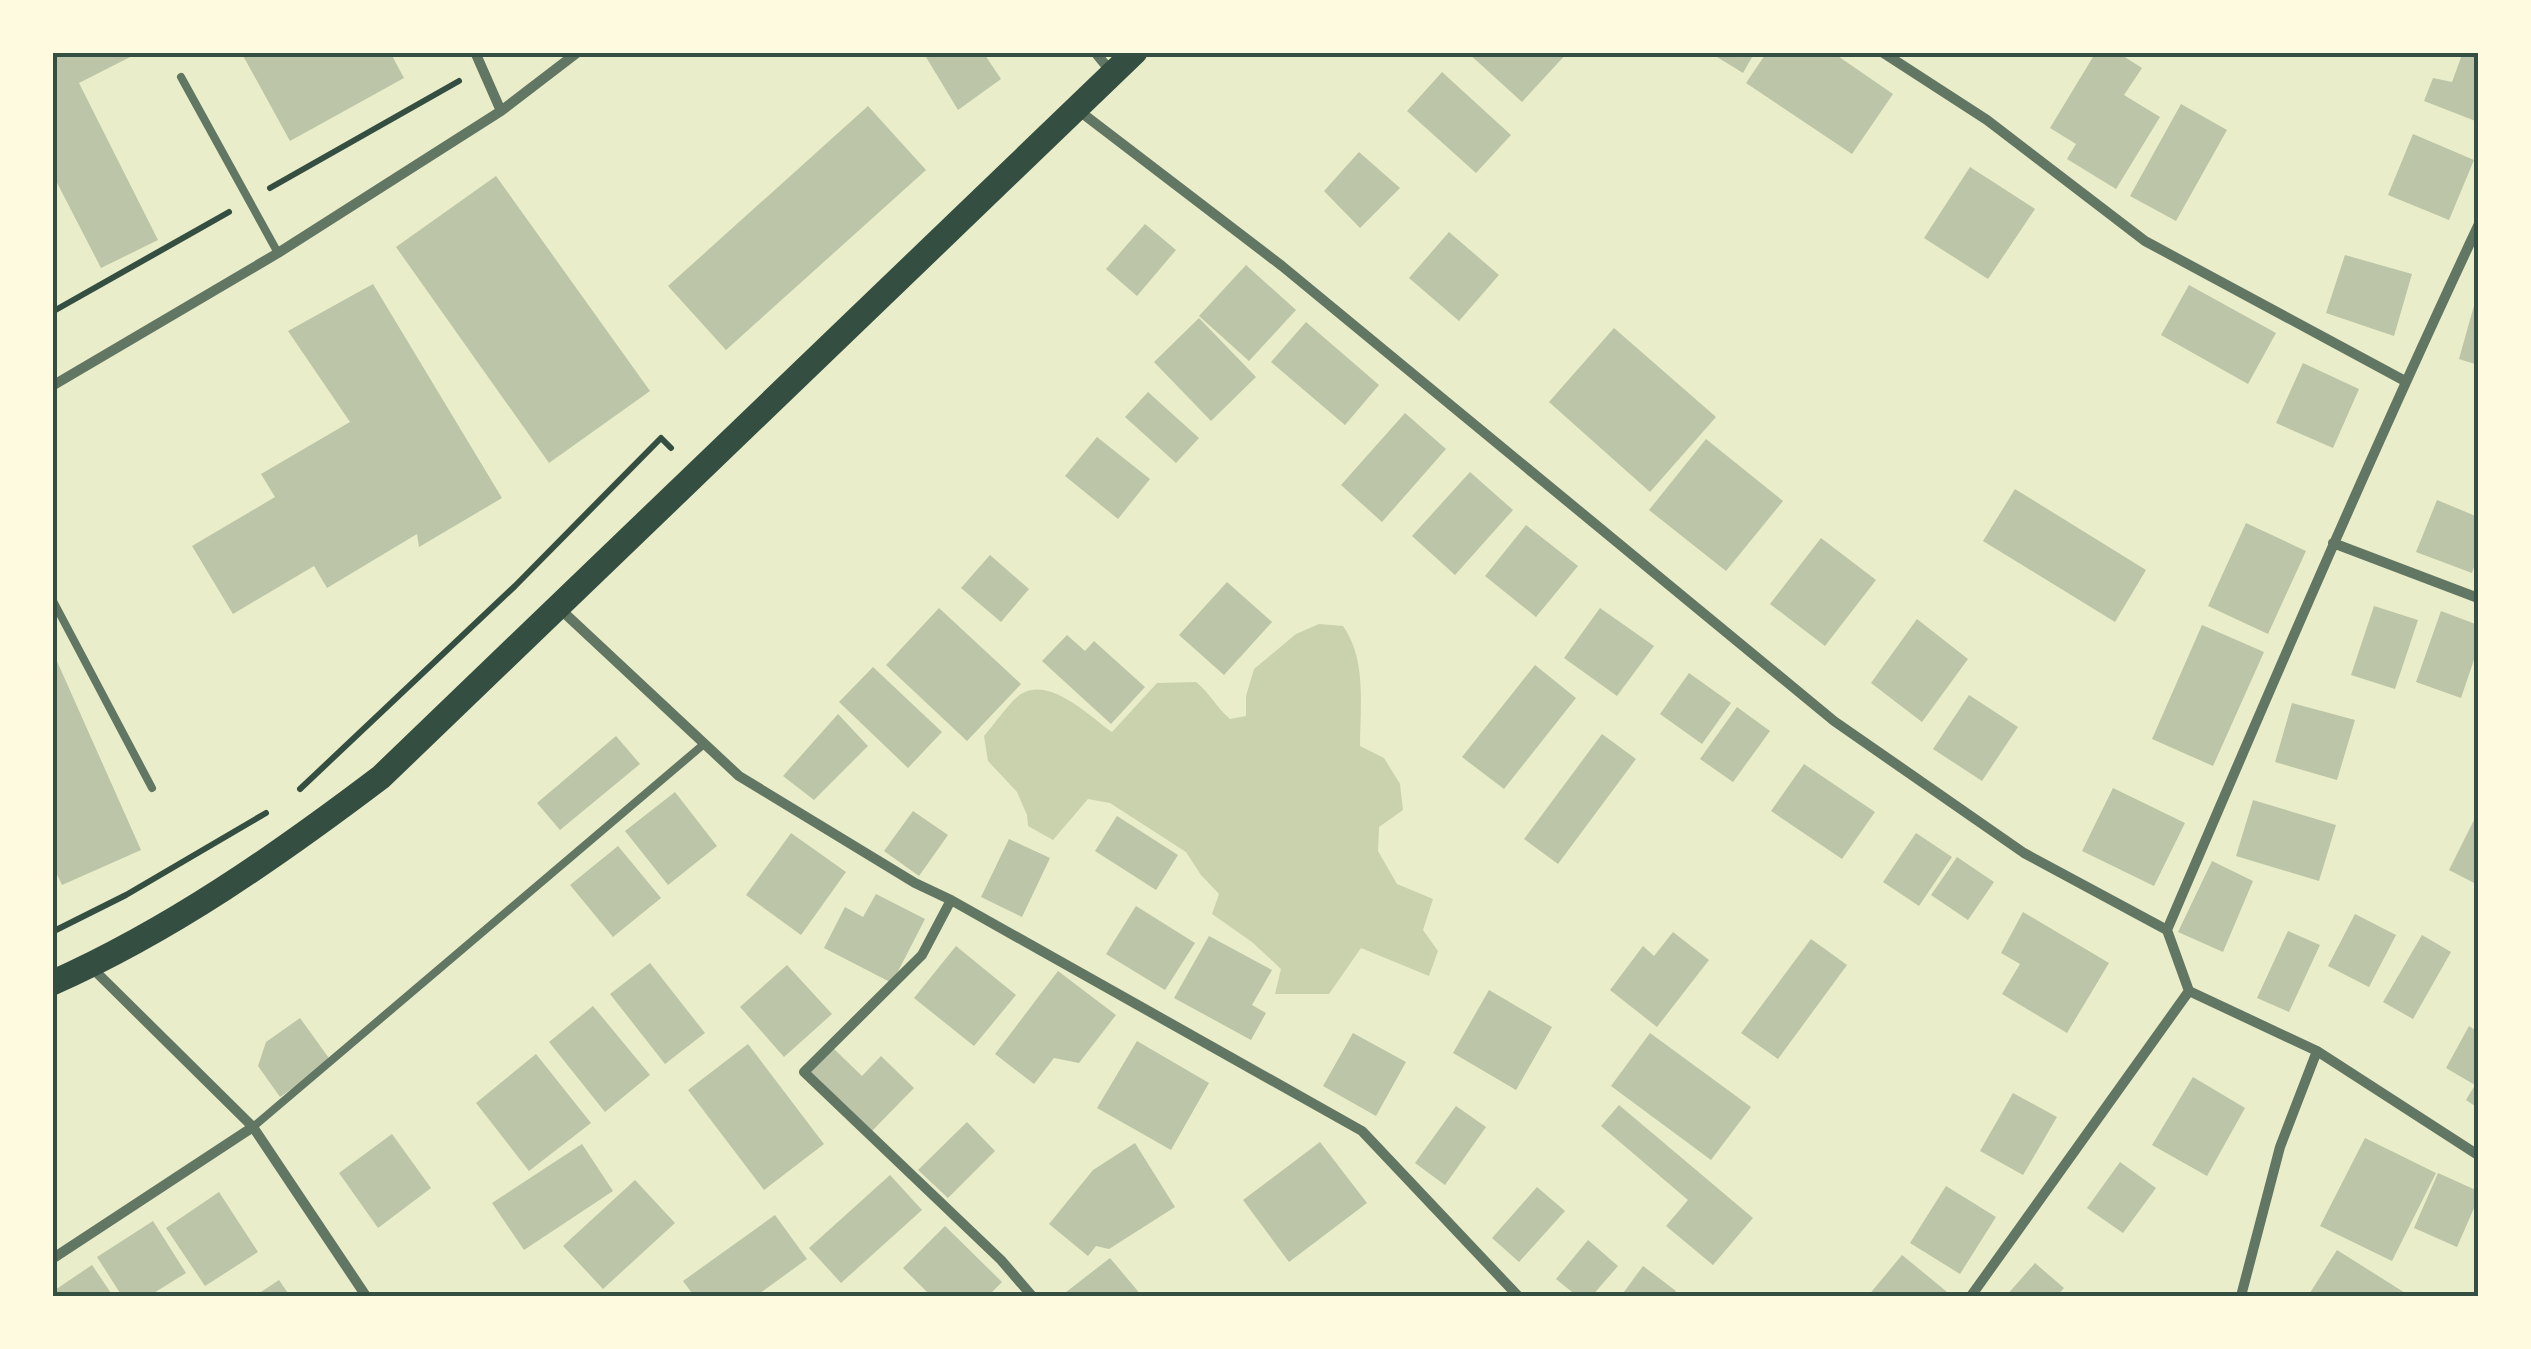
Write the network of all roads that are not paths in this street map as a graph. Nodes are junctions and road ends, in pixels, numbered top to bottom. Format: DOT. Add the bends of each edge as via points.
graph roads {
  1 [pos="475,52"];
  2 [pos="578,52"];
  3 [pos="1095,52"];
  4 [pos="1136,52"];
  5 [pos="1882,52"];
  6 [pos="1113,74"];
  7 [pos="181,77"];
  8 [pos="1077,109"];
  9 [pos="501,111"];
  10 [pos="2478,226"];
  11 [pos="278,253"];
  12 [pos="2405,381"];
  13 [pos="52,386"];
  14 [pos="2333,543"];
  15 [pos="2478,598"];
  16 [pos="52,599"];
  17 [pos="559,607"];
  18 [pos="704,744"];
  19 [pos="152,788"];
  20 [pos="951,900"];
  21 [pos="2167,930"];
  22 [pos="90,966"];
  23 [pos="52,983"];
  24 [pos="2189,991"];
  25 [pos="2317,1051"];
  26 [pos="253,1127"];
  27 [pos="2478,1154"];
  28 [pos="52,1259"];
  29 [pos="366,1296"];
  30 [pos="1032,1296"];
  31 [pos="1518,1296"];
  32 [pos="1971,1296"];
  33 [pos="2241,1296"];
  1 -- 9 [label="street"];
  2 -- 9 [label="street"];
  3 -- 6 [label="street"];
  4 -- 6 [label="main road"];
  5 -- 12 [label="street" via="1986,120 2145,242"];
  6 -- 8 [label="main road"];
  7 -- 11 [label="lane"];
  8 -- 17 [label="main road"];
  8 -- 21 [label="street" via="1282,266 1834,721 2024,853"];
  9 -- 11 [label="street"];
  10 -- 12 [label="street"];
  11 -- 13 [label="street"];
  12 -- 14 [label="street"];
  14 -- 15 [label="street"];
  14 -- 21 [label="street"];
  16 -- 19 [label="lane"];
  17 -- 18 [label="street"];
  17 -- 22 [label="main road" via="382,777 211,896"];
  18 -- 20 [label="street" via="739,776"];
  18 -- 26 [label="lane"];
  20 -- 30 [label="street" via="922,955 804,1072"];
  20 -- 31 [label="street" via="1362,1131"];
  21 -- 24 [label="street"];
  22 -- 23 [label="main road"];
  22 -- 26 [label="street"];
  24 -- 25 [label="street"];
  24 -- 32 [label="street"];
  25 -- 27 [label="street"];
  25 -- 33 [label="street" via="2280,1147"];
  26 -- 28 [label="street"];
  26 -- 29 [label="street"];
}
